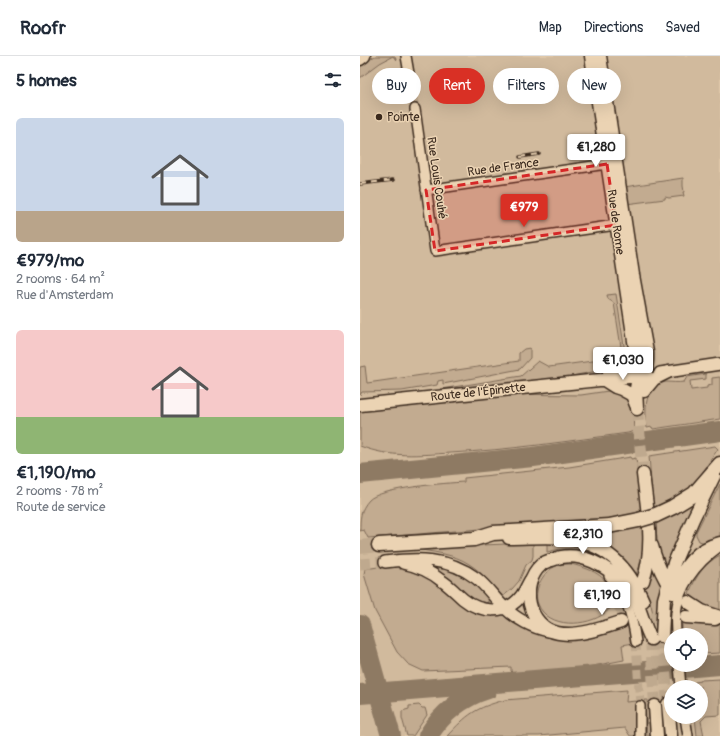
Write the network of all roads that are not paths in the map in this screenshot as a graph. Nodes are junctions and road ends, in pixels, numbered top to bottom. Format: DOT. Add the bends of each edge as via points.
graph roads {
  1 [pos="364,56"];
  2 [pos="590,56"];
  3 [pos="600,56"];
  4 [pos="360,58"];
  5 [pos="415,109"];
  6 [pos="607,164"];
  7 [pos="426,190"];
  8 [pos="616,225"];
  9 [pos="720,364"];
  10 [pos="642,368"];
  11 [pos="668,372"];
  12 [pos="600,380"];
  13 [pos="644,391"];
  14 [pos="360,405"];
  15 [pos="638,409"];
  16 [pos="720,464"];
  17 [pos="643,474"];
  18 [pos="644,524"];
  19 [pos="474,539"];
  20 [pos="720,543"];
  21 [pos="379,545"];
  22 [pos="720,546"];
  23 [pos="584,558"];
  24 [pos="531,577"];
  25 [pos="643,581"];
  26 [pos="666,581"];
  27 [pos="688,602"];
  28 [pos="504,608"];
  29 [pos="686,617"];
  30 [pos="619,618"];
  31 [pos="720,618"];
  32 [pos="676,628"];
  33 [pos="558,633"];
  34 [pos="656,638"];
  35 [pos="636,642"];
  36 [pos="640,706"];
  37 [pos="655,706"];
  38 [pos="670,724"];
  39 [pos="686,724"];
  40 [pos="640,736"];
  41 [pos="657,736"];
  42 [pos="671,736"];
  43 [pos="688,736"];
  1 -- 4 [label="main road"];
  2 -- 6 [label="main road, Rue de Rome"];
  3 -- 10 [label="main road, Rue de Rome"];
  5 -- 7 [label="street, Rue Louis Couhé"];
  6 -- 7 [label="street, Rue de France"];
  6 -- 8 [label="main road, Rue de Rome"];
  7 -- 8 [label="street, Rue Louis Couhé" via="435,251"];
  8 -- 10 [label="main road, Rue de Rome"];
  9 -- 11 [label="street"];
  10 -- 11 [label="street"];
  10 -- 12 [label="main road, Route de l'Épinette" via="602,374"];
  10 -- 13 [label="main road"];
  10 -- 15 [label="main road" via="636,389"];
  11 -- 13 [label="main road" via="654,379"];
  12 -- 14 [label="main road, Route de l'Épinette"];
  12 -- 15 [label="main road" via="632,395"];
  13 -- 15 [label="main road"];
  16 -- 18 [label="main road, bridge" via="694,494"];
  16 -- 34 [label="main road" via="692,519 674,563"];
  17 -- 18 [label="main road"];
  18 -- 19 [label="main road" via="493,533"];
  18 -- 25 [label="main road" via="649,543"];
  18 -- 26 [label="main road"];
  19 -- 21 [label="main road"];
  19 -- 34 [label="main road" via="566,538 592,545 611,556 636,584"];
  20 -- 34 [label="main road" via="710,545 683,569"];
  22 -- 32 [label="street" via="705,557 692,572 682,590 676,612"];
  23 -- 24 [label="main road" via="556,558 541,564"];
  23 -- 34 [label="main road" via="605,567 628,588 638,603 645,627"];
  23 -- 35 [label="street" via="604,571 622,592 634,622"];
  24 -- 28 [label="street" via="521,597"];
  24 -- 33 [label="main road" via="528,602 533,613 548,629"];
  27 -- 31 [label="main road"];
  28 -- 28 [label="street" via="476,578 442,562 411,559 385,562 404,563 430,572 464,600 482,609"];
  28 -- 33 [label="street" via="528,624 541,630"];
  29 -- 31 [label="main road"];
  30 -- 33 [label="main road" via="589,631"];
  36 -- 40 [label="street"];
  37 -- 41 [label="main road"];
  38 -- 42 [label="main road"];
  39 -- 43 [label="street"];
}
